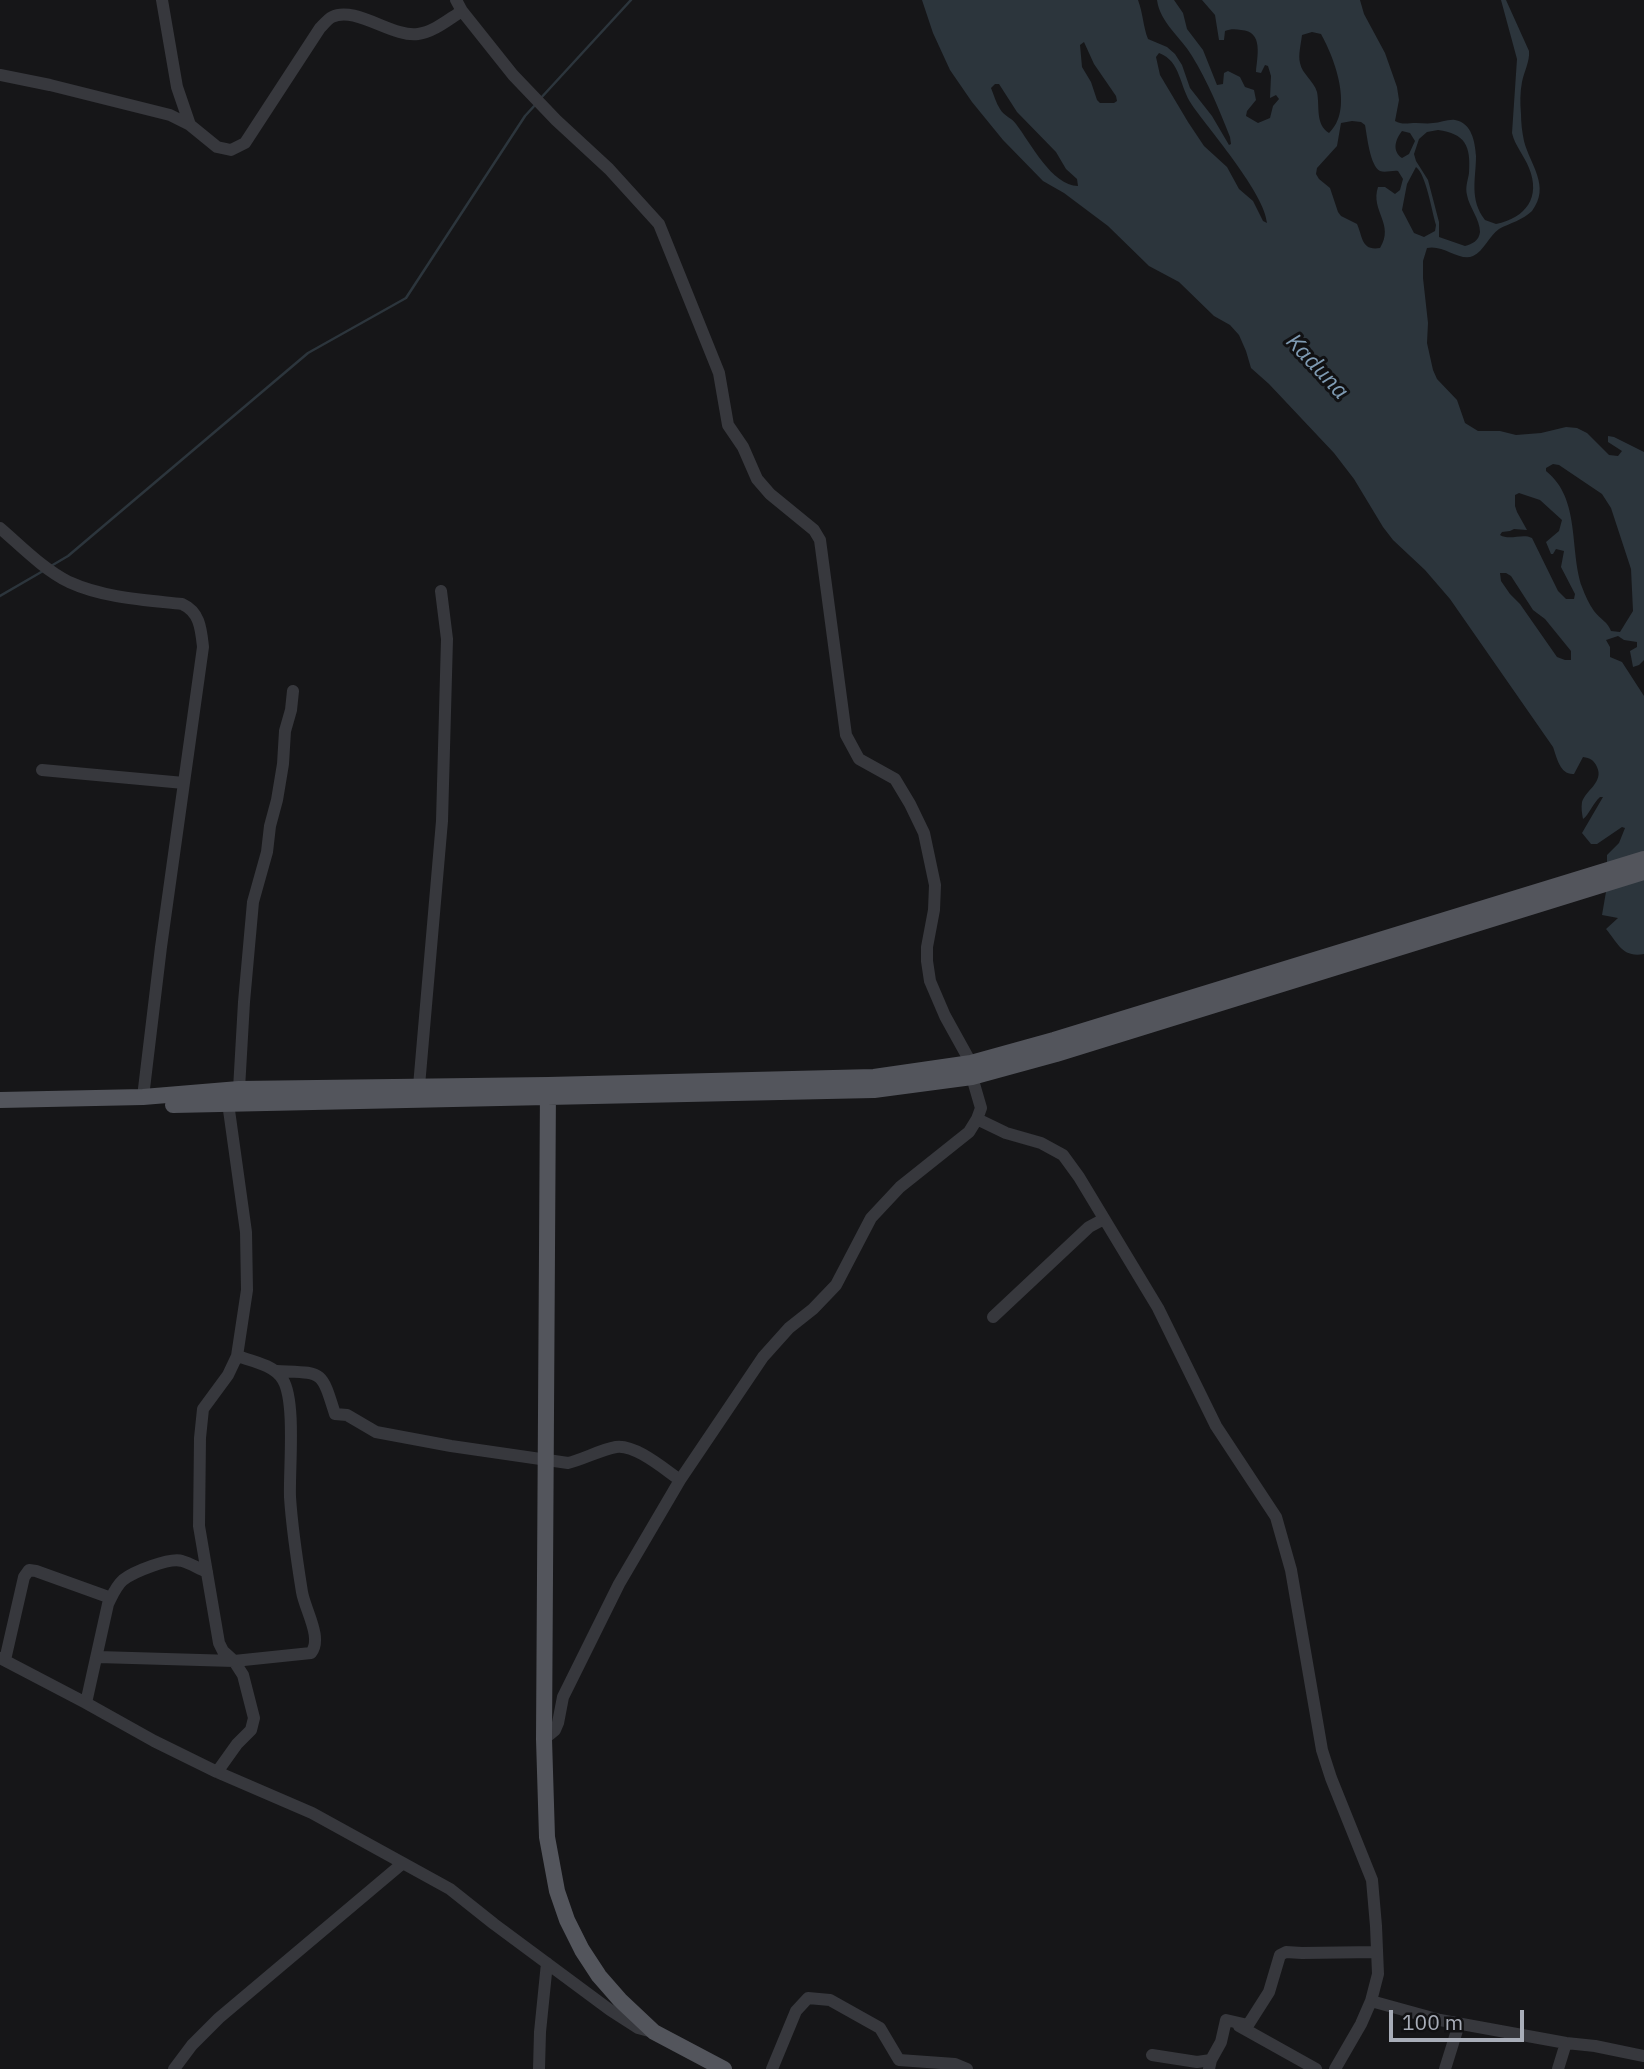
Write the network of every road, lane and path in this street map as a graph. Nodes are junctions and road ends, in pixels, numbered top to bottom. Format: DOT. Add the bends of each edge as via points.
graph roads {
  1 [pos="162,0"];
  2 [pos="459,5"];
  3 [pos="0,75"];
  4 [pos="190,125"];
  5 [pos="0,528"];
  6 [pos="441,591"];
  7 [pos="293,691"];
  8 [pos="42,770"];
  9 [pos="184,783"];
  10 [pos="1644,859"];
  11 [pos="1644,872"];
  12 [pos="1586,884"];
  13 [pos="971,1070"];
  14 [pos="419,1086"];
  15 [pos="239,1089"];
  16 [pos="548,1091"];
  17 [pos="144,1097"];
  18 [pos="0,1100"];
  19 [pos="228,1103"];
  20 [pos="0,1108"];
  21 [pos="977,1119"];
  22 [pos="1104,1219"];
  23 [pos="993,1317"];
  24 [pos="237,1356"];
  25 [pos="276,1371"];
  26 [pos="545,1460"];
  27 [pos="680,1480"];
  28 [pos="208,1572"];
  29 [pos="111,1598"];
  30 [pos="98,1657"];
  31 [pos="3,1659"];
  32 [pos="234,1661"];
  33 [pos="86,1703"];
  34 [pos="544,1739"];
  35 [pos="217,1772"];
  36 [pos="403,1863"];
  37 [pos="1377,1951"];
  38 [pos="547,1963"];
  39 [pos="1370,2001"];
  40 [pos="1226,2020"];
  41 [pos="1459,2024"];
  42 [pos="654,2032"];
  43 [pos="1566,2043"];
  44 [pos="1152,2055"];
  45 [pos="1644,2056"];
  46 [pos="1210,2065"];
  47 [pos="1302,2065"];
  48 [pos="968,2068"];
  49 [pos="174,2069"];
  50 [pos="539,2069"];
  51 [pos="724,2069"];
  52 [pos="772,2069"];
  53 [pos="1316,2069"];
  54 [pos="1335,2069"];
  55 [pos="1446,2069"];
  56 [pos="1558,2069"];
  1 -- 4 [label="street" via="177,87"];
  2 -- 4 [label="street" via="438,27 419,34 348,15 333,16 320,28 245,143 231,150 217,147"];
  2 -- 13 [label="street" via="513,75 659,225 719,373 729,425 757,479 820,540 846,734 859,759 895,779 924,833 935,885 927,947 930,981"];
  3 -- 4 [label="street" via="170,115"];
  5 -- 9 [label="street" via="68,581 91,590 182,604 198,618 203,647"];
  6 -- 14 [label="street" via="447,639 442,821"];
  7 -- 15 [label="street" via="277,800 253,902"];
  8 -- 9 [label="street"];
  9 -- 17 [label="street"];
  10 -- 12 [label="main road"];
  11 -- 12 [label="main road"];
  12 -- 13 [label="main road" via="1054,1040"];
  13 -- 16 [label="main road"];
  13 -- 21 [label="street" via="981,1108"];
  14 -- 15 [label="main road"];
  14 -- 16 [label="main road"];
  15 -- 17 [label="main road"];
  16 -- 19 [label="main road"];
  16 -- 26 [label="main road"];
  17 -- 18 [label="main road"];
  19 -- 20 [label="main road"];
  19 -- 24 [label="street" via="246,1232 247,1290"];
  21 -- 22 [label="street" via="1063,1156"];
  21 -- 27 [label="street" via="969,1132 900,1186 871,1218 836,1284 763,1357"];
  22 -- 23 [label="street" via="1089,1227"];
  22 -- 37 [label="street" via="1158,1308 1216,1426 1276,1517 1291,1570 1322,1750 1372,1880"];
  24 -- 25 [label="street"];
  24 -- 28 [label="street" via="203,1409 201,1421 200,1526"];
  25 -- 26 [label="street" via="320,1376 335,1414 346,1415 376,1432"];
  25 -- 32 [label="street" via="285,1381 290,1400 290,1498 303,1595 316,1644 311,1653"];
  26 -- 27 [label="street" via="568,1463 626,1448"];
  26 -- 34 [label="main road"];
  27 -- 34 [label="street" via="619,1584 563,1697 555,1730"];
  28 -- 29 [label="street" via="171,1560 123,1580"];
  28 -- 32 [label="street" via="219,1643"];
  29 -- 30 [label="street"];
  29 -- 31 [label="street" via="29,1570"];
  30 -- 32 [label="street"];
  30 -- 33 [label="street"];
  31 -- 33 [label="street"];
  32 -- 35 [label="street" via="243,1675 254,1718 251,1730"];
  33 -- 35 [label="street"];
  34 -- 42 [label="main road" via="547,1838 567,1920 599,1976"];
  35 -- 36 [label="street" via="312,1813"];
  36 -- 38 [label="street" via="450,1889"];
  36 -- 49 [label="street" via="219,2018"];
  37 -- 39 [label="street" via="1378,1974"];
  37 -- 40 [label="street" via="1286,1952 1280,1955 1269,1992 1248,2025"];
  38 -- 42 [label="street" via="638,2028"];
  38 -- 50 [label="street"];
  39 -- 41 [label="street"];
  39 -- 54 [label="street"];
  40 -- 46 [label="street"];
  40 -- 47 [label="street"];
  41 -- 43 [label="street"];
  41 -- 55 [label="street"];
  42 -- 51 [label="main road"];
  43 -- 45 [label="street"];
  43 -- 56 [label="street"];
  44 -- 46 [label="street"];
  47 -- 53 [label="street"];
  48 -- 52 [label="street" via="899,2060 880,2028 830,2000 808,1998 796,2011"];
}
